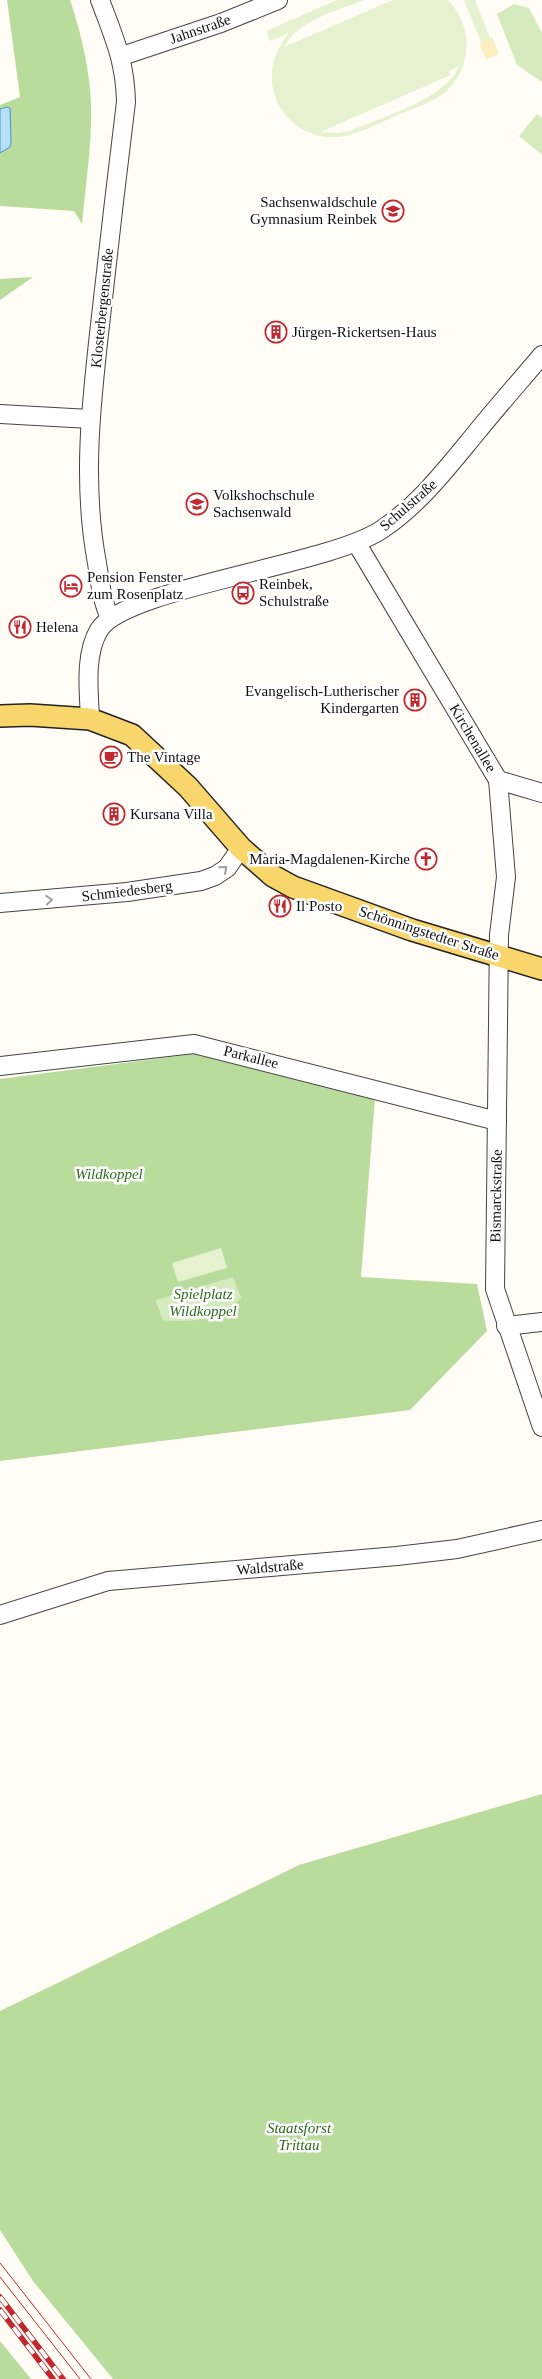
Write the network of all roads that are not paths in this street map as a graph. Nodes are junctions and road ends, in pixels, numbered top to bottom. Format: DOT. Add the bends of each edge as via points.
graph roads {
  1 [pos="100,0"];
  2 [pos="278,0"];
  3 [pos="122,56"];
  4 [pos="542,354"];
  5 [pos="0,414"];
  6 [pos="90,419"];
  7 [pos="357,544"];
  8 [pos="110,618"];
  9 [pos="0,716"];
  10 [pos="90,719"];
  11 [pos="498,780"];
  12 [pos="542,793"];
  13 [pos="241,848"];
  14 [pos="0,902"];
  15 [pos="500,957"];
  16 [pos="542,969"];
  17 [pos="0,1066"];
  18 [pos="497,1121"];
  19 [pos="542,1322"];
  20 [pos="506,1326"];
  21 [pos="542,1427"];
  22 [pos="542,1530"];
  23 [pos="0,1615"];
  1 -- 3 [label="street, Klosterbergenstraße"];
  2 -- 3 [label="street, Jahnstraße"];
  3 -- 6 [label="street, Klosterbergenstraße" via="126,102"];
  4 -- 7 [label="street, Schulstraße" via="440,476 382,530"];
  5 -- 6 [label="street"];
  6 -- 8 [label="street, Klosterbergenstraße" via="89,482 93,539 104,605"];
  7 -- 8 [label="street, Schulstraße" via="139,604"];
  7 -- 11 [label="street, Kirchenallee"];
  8 -- 10 [label="street" via="99,630 92,646"];
  9 -- 10 [label="main road, Schönningstedter Straße"];
  10 -- 13 [label="main road, Schönningstedter Straße" via="132,735 188,787"];
  11 -- 12 [label="street"];
  11 -- 15 [label="street, Kirchenallee" via="506,877 499,935"];
  14 -- 13 [label="street, Schmiedesberg, one-way" via="127,892 200,881 227,868"];
  13 -- 15 [label="main road, Schönningstedter Straße" via="273,876 294,887 412,930"];
  15 -- 16 [label="main road, Schönningstedter Straße"];
  15 -- 18 [label="street, Bismarckstraße"];
  17 -- 18 [label="street, Parkallee" via="194,1044"];
  18 -- 20 [label="street, Bismarckstraße" via="495,1289"];
  19 -- 20 [label="street"];
  20 -- 21 [label="street, Bismarckstraße"];
  22 -- 23 [label="street, Waldstraße" via="456,1549 108,1581"];
}
